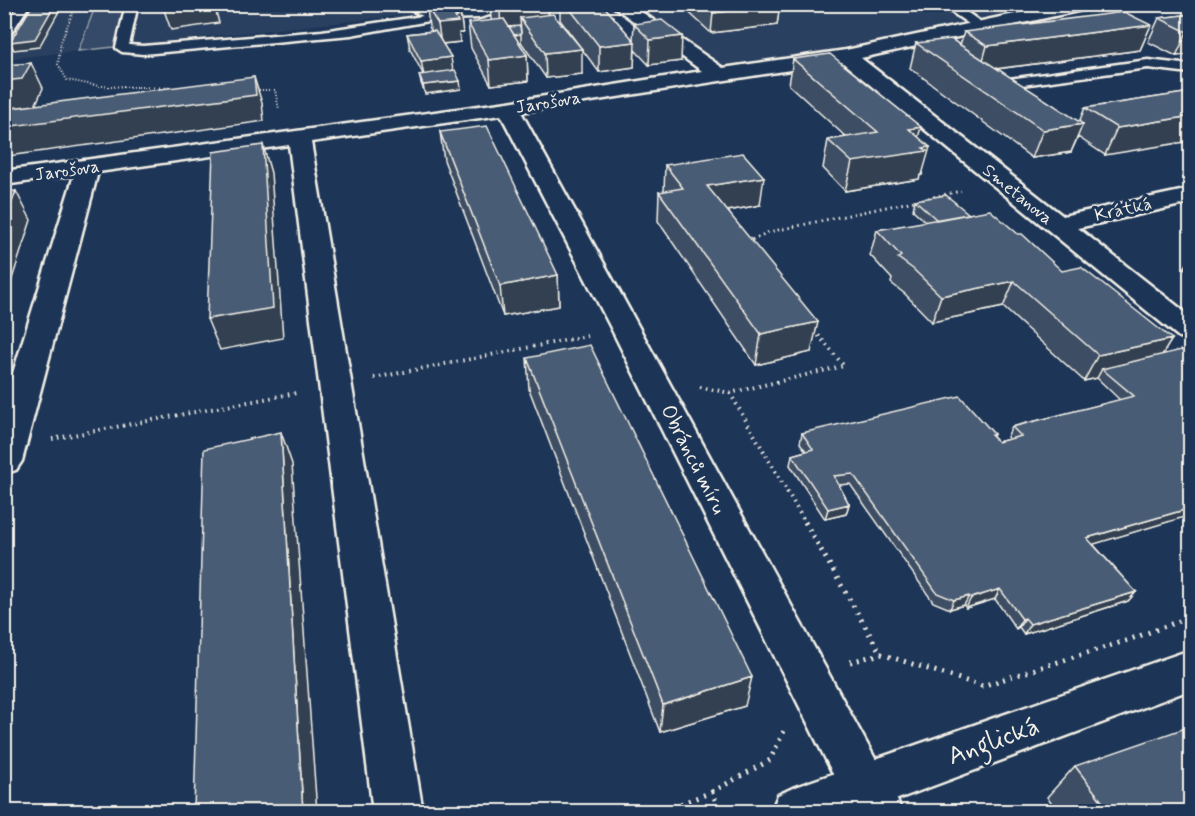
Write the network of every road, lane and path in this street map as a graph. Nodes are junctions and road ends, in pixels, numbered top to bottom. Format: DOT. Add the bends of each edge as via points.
graph roads {
  1 [pos="25,4"];
  2 [pos="76,4"];
  3 [pos="132,4"];
  4 [pos="404,4"];
  5 [pos="524,4"];
  6 [pos="618,4"];
  7 [pos="958,4"];
  8 [pos="1087,4"];
  9 [pos="435,16"];
  10 [pos="983,28"];
  11 [pos="4,35"];
  12 [pos="846,56"];
  13 [pos="1191,69"];
  14 [pos="719,74"];
  15 [pos="181,88"];
  16 [pos="251,89"];
  17 [pos="1011,96"];
  18 [pos="508,108"];
  19 [pos="293,137"];
  20 [pos="88,167"];
  21 [pos="4,178"];
  22 [pos="962,191"];
  23 [pos="1191,196"];
  24 [pos="1056,225"];
  25 [pos="743,244"];
  26 [pos="808,322"];
  27 [pos="1191,330"];
  28 [pos="690,385"];
  29 [pos="730,393"];
  30 [pos="4,461"];
  31 [pos="1191,617"];
  32 [pos="881,654"];
  33 [pos="1191,670"];
  34 [pos="806,674"];
  35 [pos="871,799"];
  36 [pos="398,812"];
  37 [pos="658,812"];
  38 [pos="720,812"];
  39 [pos="795,812"];
  1 -- 11 [label="lane"];
  2 -- 15 [label="path" via="61,42 58,64 67,80 99,86"];
  3 -- 9 [label="lane" via="122,48 138,51 404,23"];
  4 -- 9 [label="lane"];
  5 -- 9 [label="lane" via="479,16"];
  6 -- 14 [label="street"];
  7 -- 10 [label="lane" via="954,9"];
  8 -- 10 [label="street, Jarošova"];
  10 -- 12 [label="street, Jarošova"];
  12 -- 14 [label="street, Jarošova"];
  12 -- 24 [label="street, Smetanova"];
  13 -- 17 [label="lane" via="1148,64 994,85"];
  14 -- 18 [label="street, Jarošova"];
  16 -- 19 [label="path" via="275,90"];
  18 -- 19 [label="street, Jarošova"];
  18 -- 34 [label="street, Obránců míru"];
  19 -- 20 [label="street, Jarošova"];
  19 -- 36 [label="street"];
  20 -- 21 [label="street, Jarošova"];
  20 -- 30 [label="street"];
  22 -- 25 [label="path" via="768,232"];
  23 -- 24 [label="street, Krátká"];
  24 -- 27 [label="street, Smetanova"];
  26 -- 29 [label="path" via="844,366"];
  28 -- 29 [label="path"];
  29 -- 32 [label="path"];
  31 -- 32 [label="path" via="982,686"];
  32 -- 34 [label="path"];
  33 -- 35 [label="street, Anglická"];
  34 -- 35 [label="street, Obránců míru"];
  35 -- 39 [label="street, Anglická"];
  37 -- 38 [label="path" via="712,792"];
}
